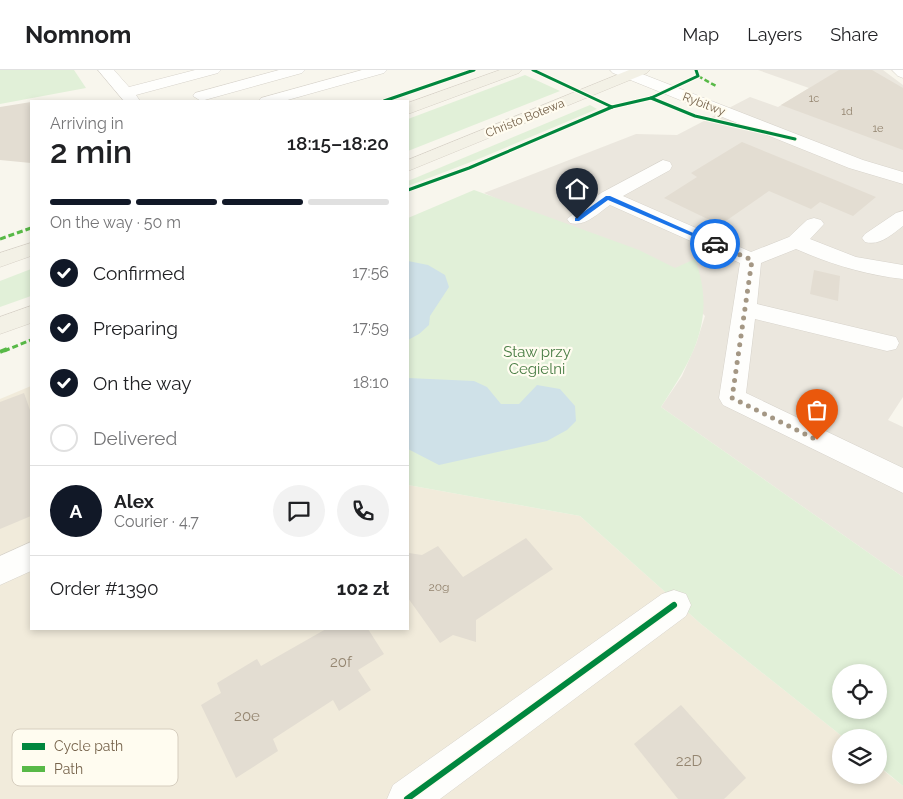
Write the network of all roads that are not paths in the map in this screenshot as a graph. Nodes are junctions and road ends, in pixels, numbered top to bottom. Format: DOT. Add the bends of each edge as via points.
graph roads {
  1 [pos="106,70"];
  2 [pos="213,70"];
  3 [pos="297,70"];
  4 [pos="379,70"];
  5 [pos="514,70"];
  6 [pos="649,70"];
  7 [pos="900,70"];
  8 [pos="630,72"];
  9 [pos="903,73"];
  10 [pos="183,78"];
  11 [pos="129,97"];
  12 [pos="204,98"];
  13 [pos="271,100"];
  14 [pos="409,109"];
  15 [pos="409,166"];
  16 [pos="663,166"];
  17 [pos="903,171"];
  18 [pos="903,178"];
  19 [pos="608,197"];
  20 [pos="903,217"];
  21 [pos="577,219"];
  22 [pos="814,224"];
  23 [pos="872,238"];
  24 [pos="796,241"];
  25 [pos="30,249"];
  26 [pos="0,260"];
  27 [pos="752,260"];
  28 [pos="903,272"];
  29 [pos="745,309"];
  30 [pos="30,314"];
  31 [pos="0,326"];
  32 [pos="887,343"];
  33 [pos="903,481"];
  34 [pos="30,556"];
  35 [pos="0,571"];
  36 [pos="674,605"];
  37 [pos="408,799"];
  1 -- 11 [label="street"];
  2 -- 10 [label="street"];
  3 -- 12 [label="street"];
  4 -- 13 [label="street"];
  5 -- 14 [label="main road"];
  6 -- 17 [label="street, Rybitwy" via="861,151"];
  7 -- 9 [label="street"];
  8 -- 15 [label="main road, Christo Botewa"];
  8 -- 18 [label="street, Rybitwy" via="856,164"];
  10 -- 11 [label="street"];
  10 -- 12 [label="street"];
  16 -- 19 [label="street"];
  19 -- 21 [label="street"];
  19 -- 27 [label="street"];
  20 -- 23 [label="street"];
  22 -- 24 [label="street"];
  24 -- 27 [label="street"];
  24 -- 28 [label="street" via="834,258 875,270"];
  25 -- 26 [label="main road"];
  27 -- 29 [label="street"];
  29 -- 32 [label="street"];
  29 -- 33 [label="street" via="732,398"];
  30 -- 31 [label="main road"];
  34 -- 35 [label="street"];
  36 -- 37 [label="street"];
}
